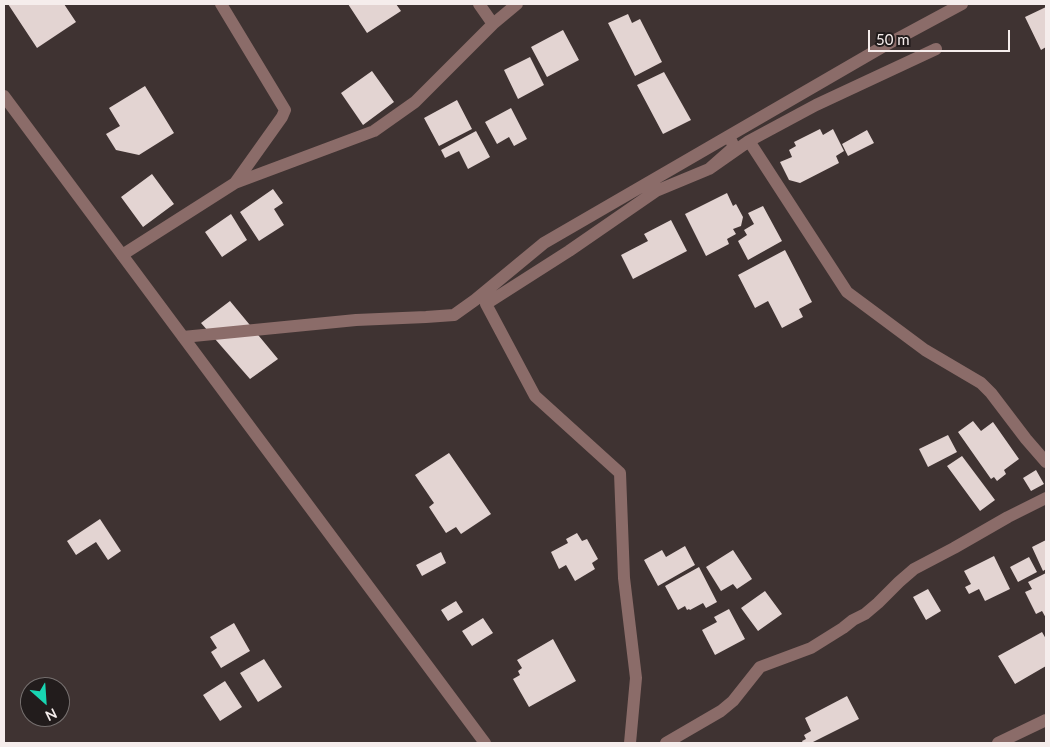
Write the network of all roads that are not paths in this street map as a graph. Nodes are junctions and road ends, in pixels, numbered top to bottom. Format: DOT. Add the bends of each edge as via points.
graph roads {
  1 [pos="221,4"];
  2 [pos="479,4"];
  3 [pos="517,4"];
  4 [pos="962,4"];
  5 [pos="493,24"];
  6 [pos="936,49"];
  7 [pos="4,96"];
  8 [pos="729,136"];
  9 [pos="749,141"];
  10 [pos="709,169"];
  11 [pos="235,183"];
  12 [pos="122,256"];
  13 [pos="183,337"];
  14 [pos="1046,462"];
  15 [pos="1046,498"];
  16 [pos="1046,720"];
  17 [pos="485,743"];
  18 [pos="630,743"];
  19 [pos="666,743"];
  20 [pos="998,743"];
  1 -- 11 [label="street" via="285,110"];
  2 -- 5 [label="street"];
  3 -- 5 [label="street"];
  4 -- 8 [label="street"];
  5 -- 11 [label="street" via="415,102 374,131"];
  6 -- 9 [label="street" via="816,105"];
  7 -- 12 [label="street"];
  8 -- 10 [label="street" via="734,147"];
  8 -- 13 [label="street" via="544,243 454,315 356,320"];
  9 -- 10 [label="street"];
  9 -- 14 [label="street" via="847,292 925,350 981,383"];
  10 -- 18 [label="street" via="656,191 486,304 535,396 620,473 624,578 636,678"];
  11 -- 12 [label="street"];
  12 -- 13 [label="street"];
  13 -- 17 [label="street"];
  15 -- 19 [label="street" via="914,569 865,614 811,648 760,667 721,711"];
  16 -- 20 [label="street"];
}
